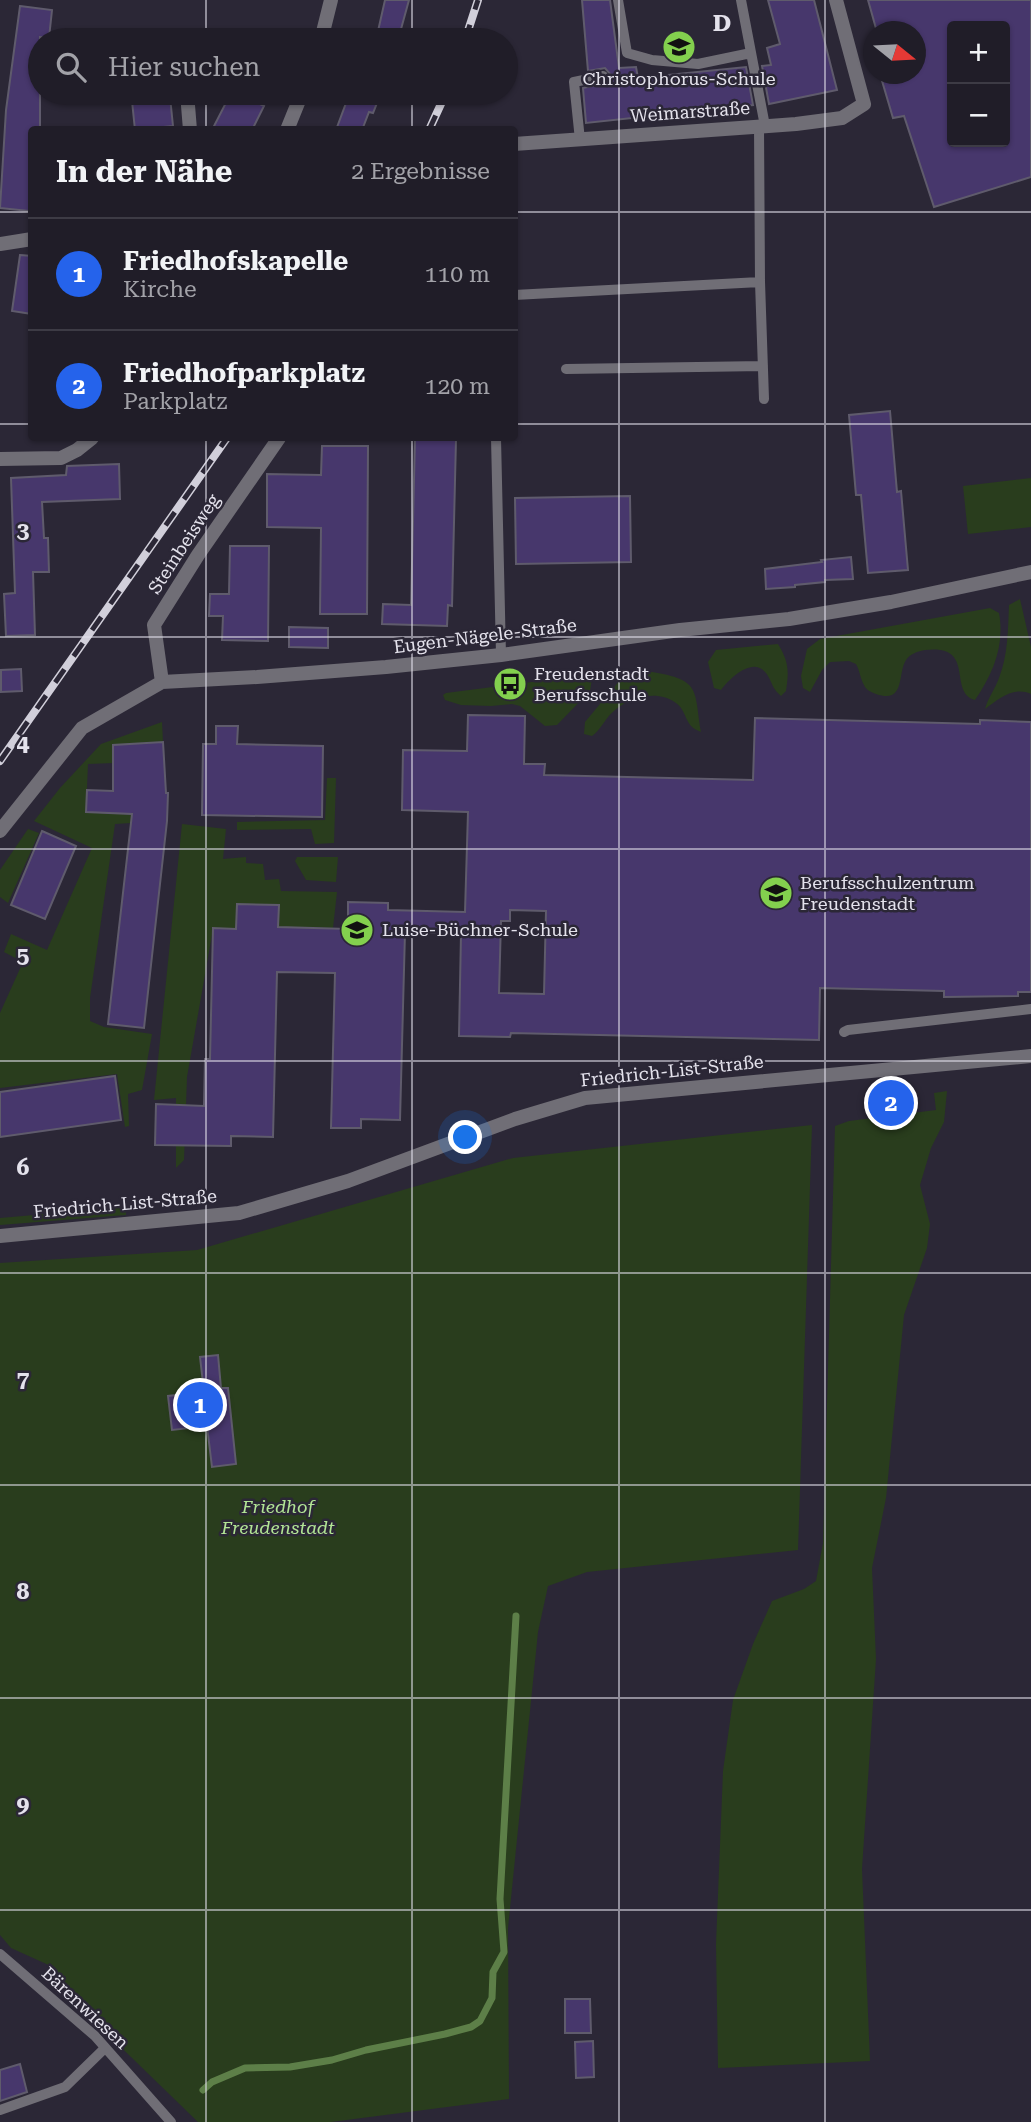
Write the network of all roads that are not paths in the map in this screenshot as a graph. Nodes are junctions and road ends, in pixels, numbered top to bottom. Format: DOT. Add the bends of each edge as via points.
graph roads {
  1 [pos="331,0"];
  2 [pos="618,0"];
  3 [pos="741,0"];
  4 [pos="836,0"];
  5 [pos="324,28"];
  6 [pos="751,53"];
  7 [pos="603,76"];
  8 [pos="188,105"];
  9 [pos="297,105"];
  10 [pos="190,126"];
  11 [pos="289,126"];
  12 [pos="762,127"];
  13 [pos="580,139"];
  14 [pos="518,144"];
  15 [pos="28,240"];
  16 [pos="0,244"];
  17 [pos="760,282"];
  18 [pos="518,295"];
  19 [pos="763,366"];
  20 [pos="566,369"];
  21 [pos="764,399"];
  22 [pos="88,441"];
  23 [pos="277,441"];
  24 [pos="496,441"];
  25 [pos="0,459"];
  26 [pos="1031,572"];
  27 [pos="501,654"];
  28 [pos="162,682"];
  29 [pos="0,831"];
  30 [pos="1031,1009"];
  31 [pos="844,1032"];
  32 [pos="1031,1056"];
  33 [pos="0,1236"];
  34 [pos="0,1954"];
  35 [pos="105,2048"];
  36 [pos="0,2110"];
  37 [pos="171,2122"];
  1 -- 5 [label="street"];
  2 -- 6 [label="lane" via="627,52 652,60 698,64"];
  3 -- 6 [label="lane"];
  4 -- 12 [label="street, Weimarstraße" via="864,104 842,118"];
  6 -- 12 [label="lane"];
  7 -- 13 [label="lane" via="574,82"];
  8 -- 10 [label="street"];
  9 -- 11 [label="street"];
  12 -- 13 [label="street, Weimarstraße"];
  12 -- 17 [label="lane"];
  13 -- 14 [label="street, Weimarstraße"];
  15 -- 16 [label="street"];
  17 -- 18 [label="lane"];
  17 -- 19 [label="lane"];
  19 -- 20 [label="lane"];
  19 -- 21 [label="lane"];
  22 -- 25 [label="street" via="61,458"];
  23 -- 28 [label="street, Steinbeisweg" via="154,625"];
  24 -- 27 [label="lane"];
  26 -- 27 [label="street, Eugen-Nägele-Straße" via="789,619"];
  27 -- 28 [label="street, Eugen-Nägele-Straße"];
  28 -- 29 [label="street, Eugen-Nägele-Straße" via="82,728"];
  30 -- 31 [label="lane"];
  32 -- 33 [label="street, Friedrich-List-Straße" via="584,1098 348,1181 239,1213"];
  34 -- 35 [label="lane, Bärenwiesen"];
  35 -- 36 [label="lane" via="65,2087"];
  35 -- 37 [label="lane, Bärenwiesen"];
}
